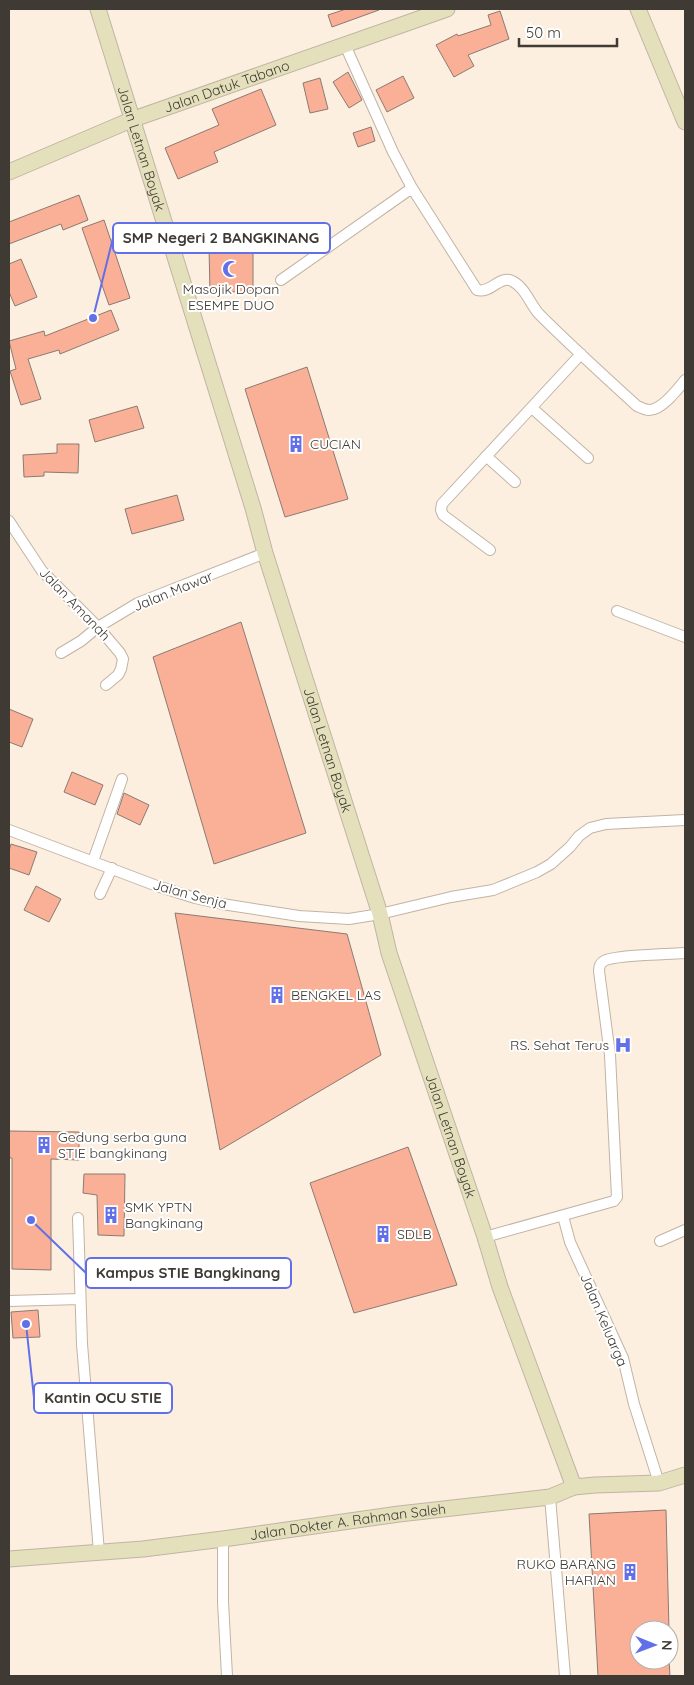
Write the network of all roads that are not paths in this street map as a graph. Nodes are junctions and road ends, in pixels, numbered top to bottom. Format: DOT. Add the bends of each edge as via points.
graph roads {
  1 [pos="98,9"];
  2 [pos="447,9"];
  3 [pos="638,9"];
  4 [pos="345,45"];
  5 [pos="131,120"];
  6 [pos="685,122"];
  7 [pos="9,172"];
  8 [pos="412,188"];
  9 [pos="281,280"];
  10 [pos="581,354"];
  11 [pos="685,380"];
  12 [pos="532,408"];
  13 [pos="486,456"];
  14 [pos="588,458"];
  15 [pos="515,482"];
  16 [pos="9,522"];
  17 [pos="490,550"];
  18 [pos="265,553"];
  19 [pos="617,611"];
  20 [pos="98,627"];
  21 [pos="685,637"];
  22 [pos="61,653"];
  23 [pos="106,685"];
  24 [pos="122,779"];
  25 [pos="685,820"];
  26 [pos="9,830"];
  27 [pos="93,861"];
  28 [pos="112,868"];
  29 [pos="100,894"];
  30 [pos="380,914"];
  31 [pos="685,953"];
  32 [pos="563,1216"];
  33 [pos="78,1218"];
  34 [pos="685,1230"];
  35 [pos="485,1236"];
  36 [pos="660,1241"];
  37 [pos="80,1299"];
  38 [pos="9,1301"];
  39 [pos="685,1475"];
  40 [pos="659,1483"];
  41 [pos="574,1487"];
  42 [pos="550,1497"];
  43 [pos="223,1539"];
  44 [pos="99,1552"];
  45 [pos="9,1559"];
  46 [pos="227,1676"];
  47 [pos="565,1676"];
  1 -- 5 [label="street, Jalan Letnan Boyak"];
  2 -- 4 [label="street, Jalan Datuk Tabano"];
  3 -- 6 [label="street"];
  4 -- 5 [label="street, Jalan Datuk Tabano"];
  4 -- 8 [label="street"];
  5 -- 7 [label="street, Jalan Datuk Tabano"];
  5 -- 18 [label="street, Jalan Letnan Boyak" via="254,508"];
  8 -- 9 [label="street"];
  8 -- 10 [label="street" via="477,290 484,291 503,281 512,281 537,312"];
  10 -- 11 [label="street" via="637,406 649,410 665,402"];
  10 -- 12 [label="street"];
  12 -- 13 [label="street"];
  12 -- 14 [label="street"];
  13 -- 15 [label="street"];
  13 -- 17 [label="street" via="442,504 441,510 443,515"];
  16 -- 20 [label="street, Jalan Amanah" via="42,571"];
  18 -- 20 [label="street, Jalan Mawar" via="138,603"];
  18 -- 30 [label="street, Jalan Letnan Boyak"];
  19 -- 21 [label="street"];
  20 -- 22 [label="street, Jalan Mawar"];
  20 -- 23 [label="street, Jalan Amanah" via="123,659 118,675"];
  24 -- 27 [label="street"];
  25 -- 30 [label="street, Jalan Senja" via="606,824 590,828 537,872 493,890"];
  26 -- 27 [label="street, Jalan Senja"];
  27 -- 28 [label="street, Jalan Senja"];
  28 -- 29 [label="street"];
  28 -- 30 [label="street, Jalan Senja" via="157,886 222,904 324,918 349,919"];
  30 -- 35 [label="street, Jalan Letnan Boyak" via="389,953"];
  31 -- 32 [label="street" via="617,957 600,964 598,971 610,1055 617,1198"];
  32 -- 35 [label="street"];
  32 -- 40 [label="street, Jalan Keluarga" via="570,1242 623,1358"];
  33 -- 37 [label="street"];
  34 -- 36 [label="street"];
  35 -- 41 [label="street, Jalan Letnan Boyak" via="500,1288"];
  37 -- 38 [label="street"];
  37 -- 44 [label="street"];
  39 -- 40 [label="street, Jalan Dokter A. Rahman Saleh"];
  40 -- 41 [label="street, Jalan Dokter A. Rahman Saleh"];
  41 -- 42 [label="street, Jalan Dokter A. Rahman Saleh"];
  42 -- 43 [label="street, Jalan Dokter A. Rahman Saleh"];
  42 -- 47 [label="street"];
  43 -- 44 [label="street, Jalan Dokter A. Rahman Saleh"];
  43 -- 46 [label="street"];
  44 -- 45 [label="street, Jalan Dokter A. Rahman Saleh"];
}
